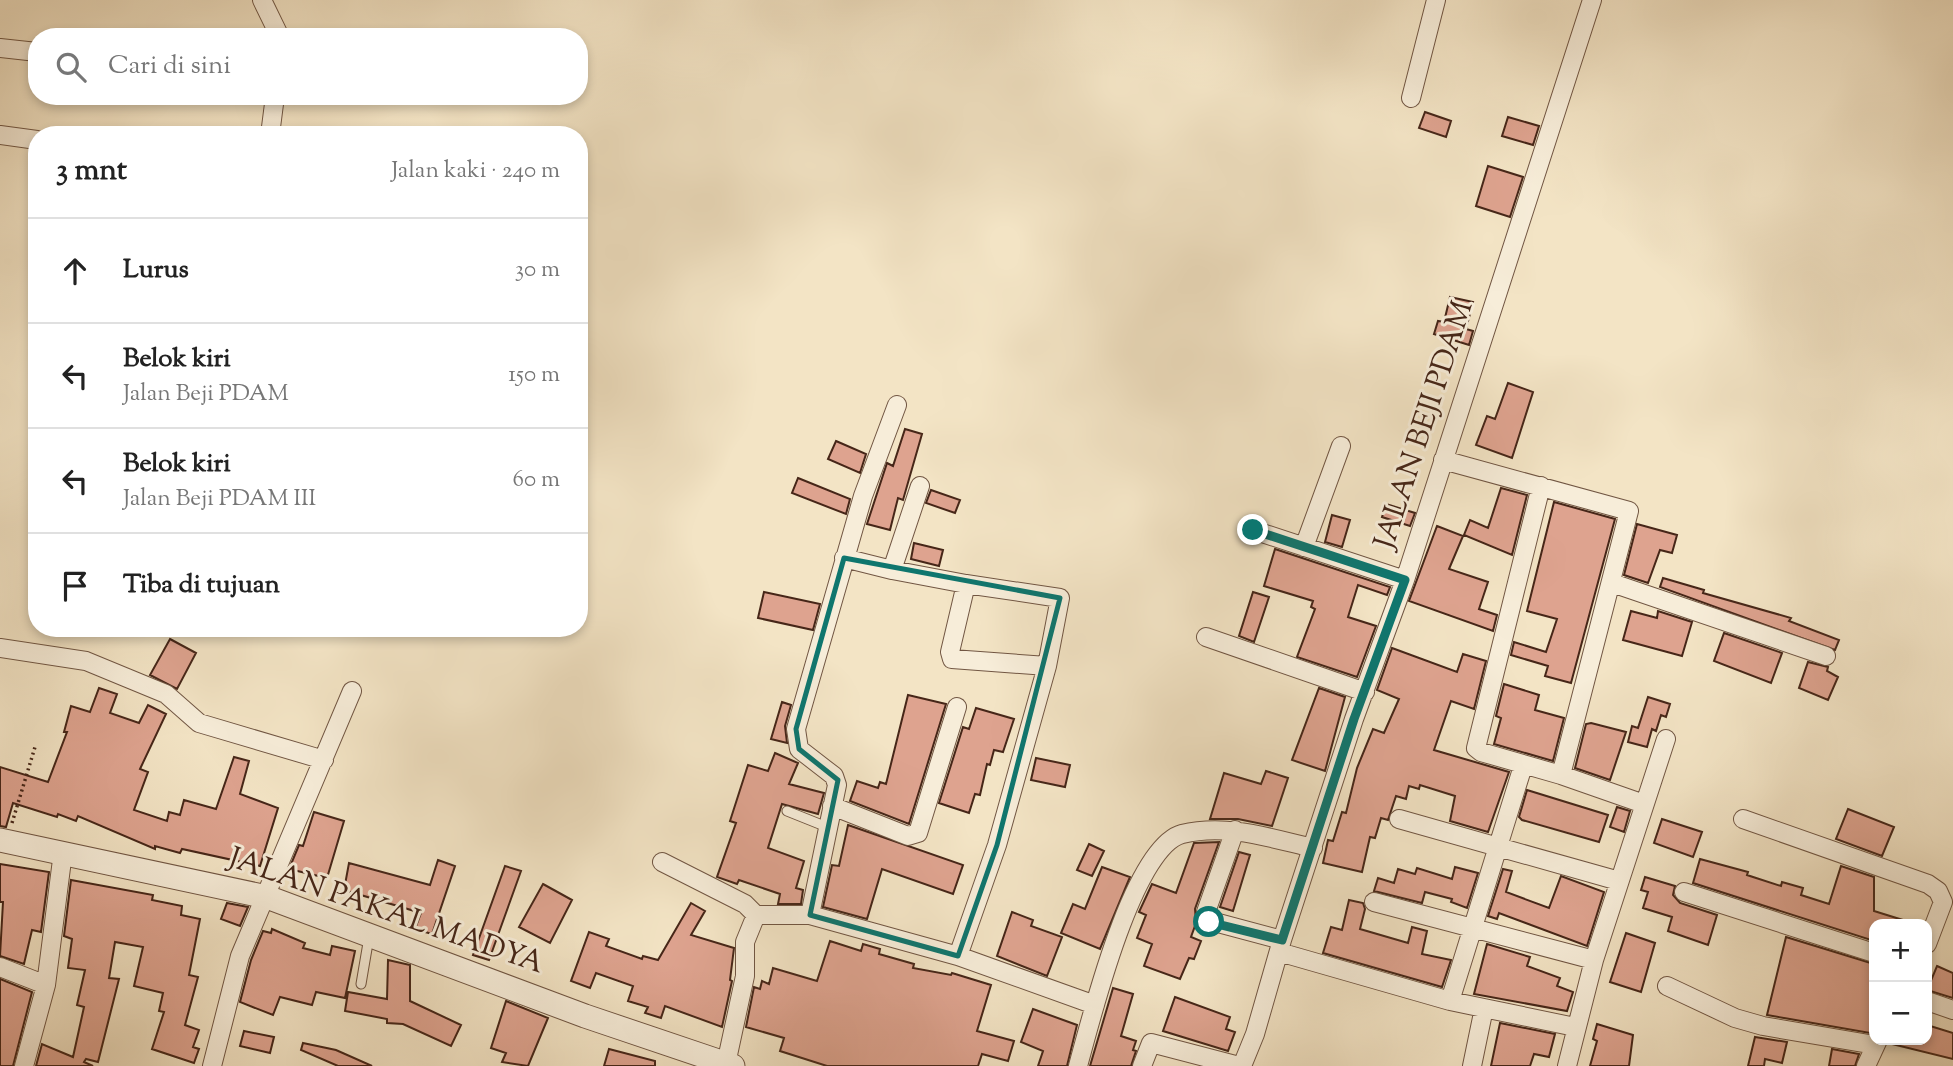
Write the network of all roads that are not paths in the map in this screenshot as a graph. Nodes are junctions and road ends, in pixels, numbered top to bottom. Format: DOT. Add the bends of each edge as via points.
graph roads {
  1 [pos="262,0"];
  2 [pos="1436,0"];
  3 [pos="1592,0"];
  4 [pos="276,28"];
  5 [pos="0,48"];
  6 [pos="28,51"];
  7 [pos="1411,98"];
  8 [pos="274,105"];
  9 [pos="271,126"];
  10 [pos="0,135"];
  11 [pos="28,139"];
  12 [pos="897,405"];
  13 [pos="1341,446"];
  14 [pos="1443,460"];
  15 [pos="920,486"];
  16 [pos="1541,486"];
  17 [pos="1253,530"];
  18 [pos="1304,547"];
  19 [pos="844,558"];
  20 [pos="892,570"];
  21 [pos="1405,580"];
  22 [pos="1612,583"];
  23 [pos="965,584"];
  24 [pos="1206,637"];
  25 [pos="0,648"];
  26 [pos="1826,656"];
  27 [pos="1047,666"];
  28 [pos="352,691"];
  29 [pos="1365,692"];
  30 [pos="957,707"];
  31 [pos="1666,739"];
  32 [pos="324,760"];
  33 [pos="1523,766"];
  34 [pos="1561,775"];
  35 [pos="1644,804"];
  36 [pos="832,806"];
  37 [pos="787,811"];
  38 [pos="1399,819"];
  39 [pos="1743,819"];
  40 [pos="827,827"];
  41 [pos="1235,830"];
  42 [pos="3,841"];
  43 [pos="1496,847"];
  44 [pos="1313,848"];
  45 [pos="63,852"];
  46 [pos="662,862"];
  47 [pos="1619,881"];
  48 [pos="1684,892"];
  49 [pos="267,897"];
  50 [pos="1374,902"];
  51 [pos="756,915"];
  52 [pos="810,915"];
  53 [pos="1471,928"];
  54 [pos="1932,932"];
  55 [pos="369,937"];
  56 [pos="1280,946"];
  57 [pos="1869,951"];
  58 [pos="958,956"];
  59 [pos="1594,960"];
  60 [pos="0,967"];
  61 [pos="361,984"];
  62 [pos="47,985"];
  63 [pos="1667,986"];
  64 [pos="1450,1001"];
  65 [pos="1932,1003"];
  66 [pos="1094,1005"];
  67 [pos="1484,1008"];
  68 [pos="1953,1010"];
  69 [pos="1575,1027"];
  70 [pos="1869,1042"];
  71 [pos="1875,1045"];
  72 [pos="729,1065"];
  73 [pos="24,1066"];
  74 [pos="212,1066"];
  75 [pos="1078,1066"];
  76 [pos="1142,1066"];
  77 [pos="1240,1066"];
  78 [pos="1472,1066"];
  79 [pos="1567,1066"];
  80 [pos="1866,1066"];
  1 -- 4 [label="street"];
  2 -- 7 [label="street"];
  3 -- 14 [label="street, JALAN BEJI PDAM"];
  5 -- 6 [label="street"];
  8 -- 9 [label="street"];
  10 -- 11 [label="street"];
  12 -- 19 [label="street"];
  13 -- 18 [label="street"];
  14 -- 16 [label="street"];
  14 -- 21 [label="street, JALAN BEJI PDAM"];
  15 -- 20 [label="street"];
  16 -- 22 [label="street" via="1629,513"];
  16 -- 33 [label="street" via="1475,745 1481,752"];
  17 -- 18 [label="street"];
  18 -- 21 [label="street"];
  19 -- 20 [label="street"];
  19 -- 36 [label="street" via="795,740 799,749 837,780"];
  20 -- 23 [label="street"];
  21 -- 29 [label="street, JALAN BEJI PDAM"];
  22 -- 26 [label="street"];
  22 -- 34 [label="street"];
  23 -- 27 [label="street" via="1060,598"];
  23 -- 27 [label="street" via="952,659"];
  24 -- 29 [label="street"];
  25 -- 32 [label="street" via="86,662 166,694 199,723"];
  27 -- 58 [label="street" via="997,845"];
  28 -- 32 [label="street"];
  29 -- 44 [label="street, JALAN BEJI PDAM"];
  30 -- 36 [label="street" via="918,833 908,836"];
  31 -- 35 [label="street"];
  32 -- 49 [label="street"];
  33 -- 34 [label="street"];
  33 -- 43 [label="street"];
  34 -- 35 [label="street"];
  35 -- 47 [label="street"];
  36 -- 40 [label="street"];
  37 -- 40 [label="lane"];
  38 -- 43 [label="street"];
  39 -- 54 [label="street" via="1928,884 1943,902"];
  40 -- 52 [label="street"];
  41 -- 44 [label="street"];
  41 -- 56 [label="street" via="1207,920"];
  41 -- 66 [label="street" via="1180,834 1162,844 1129,905"];
  42 -- 45 [label="street, JALAN PAKAL MADYA"];
  43 -- 47 [label="street"];
  43 -- 53 [label="street"];
  44 -- 56 [label="street, JALAN BEJI PDAM"];
  45 -- 49 [label="street, JALAN PAKAL MADYA"];
  45 -- 62 [label="street"];
  46 -- 51 [label="street" via="745,904"];
  47 -- 59 [label="street"];
  48 -- 57 [label="street"];
  49 -- 55 [label="street, JALAN PAKAL MADYA"];
  49 -- 74 [label="street" via="240,956"];
  50 -- 53 [label="street"];
  51 -- 52 [label="street"];
  51 -- 72 [label="street" via="745,942 745,976"];
  52 -- 58 [label="street"];
  53 -- 59 [label="street"];
  53 -- 64 [label="street"];
  55 -- 61 [label="lane"];
  55 -- 72 [label="street, JALAN PAKAL MADYA"];
  56 -- 64 [label="street"];
  56 -- 77 [label="street, JALAN BEJI PDAM" via="1255,1034"];
  58 -- 66 [label="street"];
  59 -- 69 [label="street"];
  60 -- 62 [label="street"];
  62 -- 73 [label="street"];
  63 -- 70 [label="street" via="1754,1024"];
  64 -- 67 [label="street"];
  65 -- 68 [label="street"];
  66 -- 75 [label="street"];
  67 -- 69 [label="street"];
  67 -- 78 [label="street"];
  69 -- 79 [label="street"];
  71 -- 80 [label="street"];
  76 -- 77 [label="street" via="1150,1043"];
}
